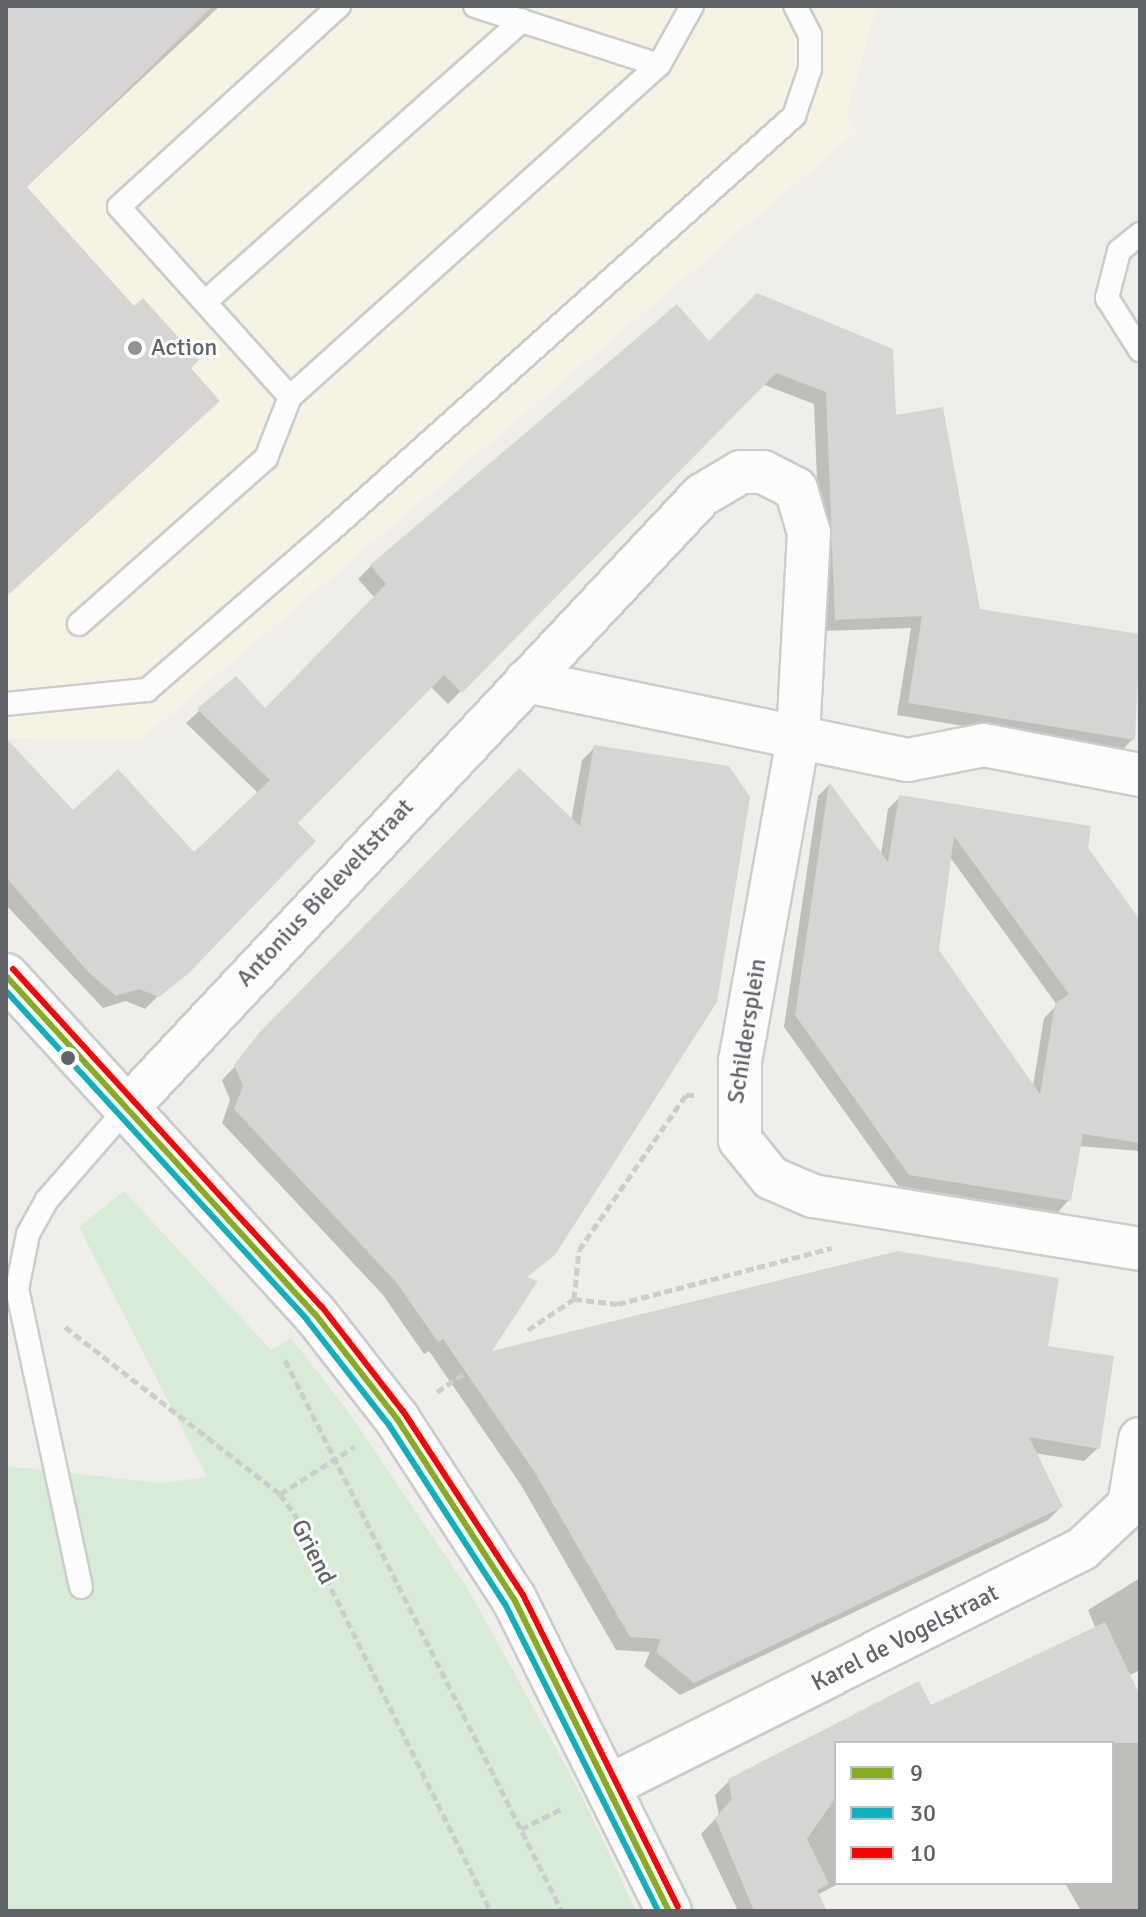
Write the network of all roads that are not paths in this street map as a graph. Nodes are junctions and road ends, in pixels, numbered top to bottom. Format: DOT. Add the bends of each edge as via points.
graph roads {
  1 [pos="339,6"];
  2 [pos="475,6"];
  3 [pos="692,6"];
  4 [pos="795,6"];
  5 [pos="522,21"];
  6 [pos="659,65"];
  7 [pos="1140,234"];
  8 [pos="205,302"];
  9 [pos="1140,350"];
  10 [pos="290,397"];
  11 [pos="79,624"];
  12 [pos="526,681"];
  13 [pos="6,704"];
  14 [pos="798,739"];
  15 [pos="1140,775"];
  16 [pos="6,976"];
  17 [pos="127,1108"];
  18 [pos="1140,1249"];
  19 [pos="1140,1439"];
  20 [pos="81,1587"];
  21 [pos="609,1786"];
  22 [pos="669,1911"];
  1 -- 8 [label="lane" via="119,207"];
  2 -- 5 [label="lane"];
  3 -- 6 [label="lane"];
  4 -- 13 [label="lane" via="810,35 810,69 794,116 342,520 147,690"];
  5 -- 6 [label="lane"];
  5 -- 8 [label="lane"];
  6 -- 10 [label="lane"];
  7 -- 9 [label="lane" via="1119,251 1107,298"];
  8 -- 10 [label="lane"];
  10 -- 11 [label="lane" via="266,458"];
  12 -- 14 [label="street"];
  12 -- 14 [label="street, Antonius Bieleveltstraat" via="702,495 741,472 763,472 796,489 809,533"];
  12 -- 17 [label="street, Antonius Bieleveltstraat"];
  14 -- 15 [label="street" via="908,760 984,745"];
  14 -- 18 [label="street, Schildersplein" via="735,1095 735,1119 751,1160 790,1189"];
  16 -- 17 [label="street"];
  17 -- 20 [label="lane" via="47,1200 28,1234 17,1289"];
  17 -- 21 [label="street" via="315,1314 397,1419 480,1539"];
  19 -- 21 [label="street, Karel de Vogelstraat" via="1129,1505 1082,1549"];
  21 -- 22 [label="street"];
}
